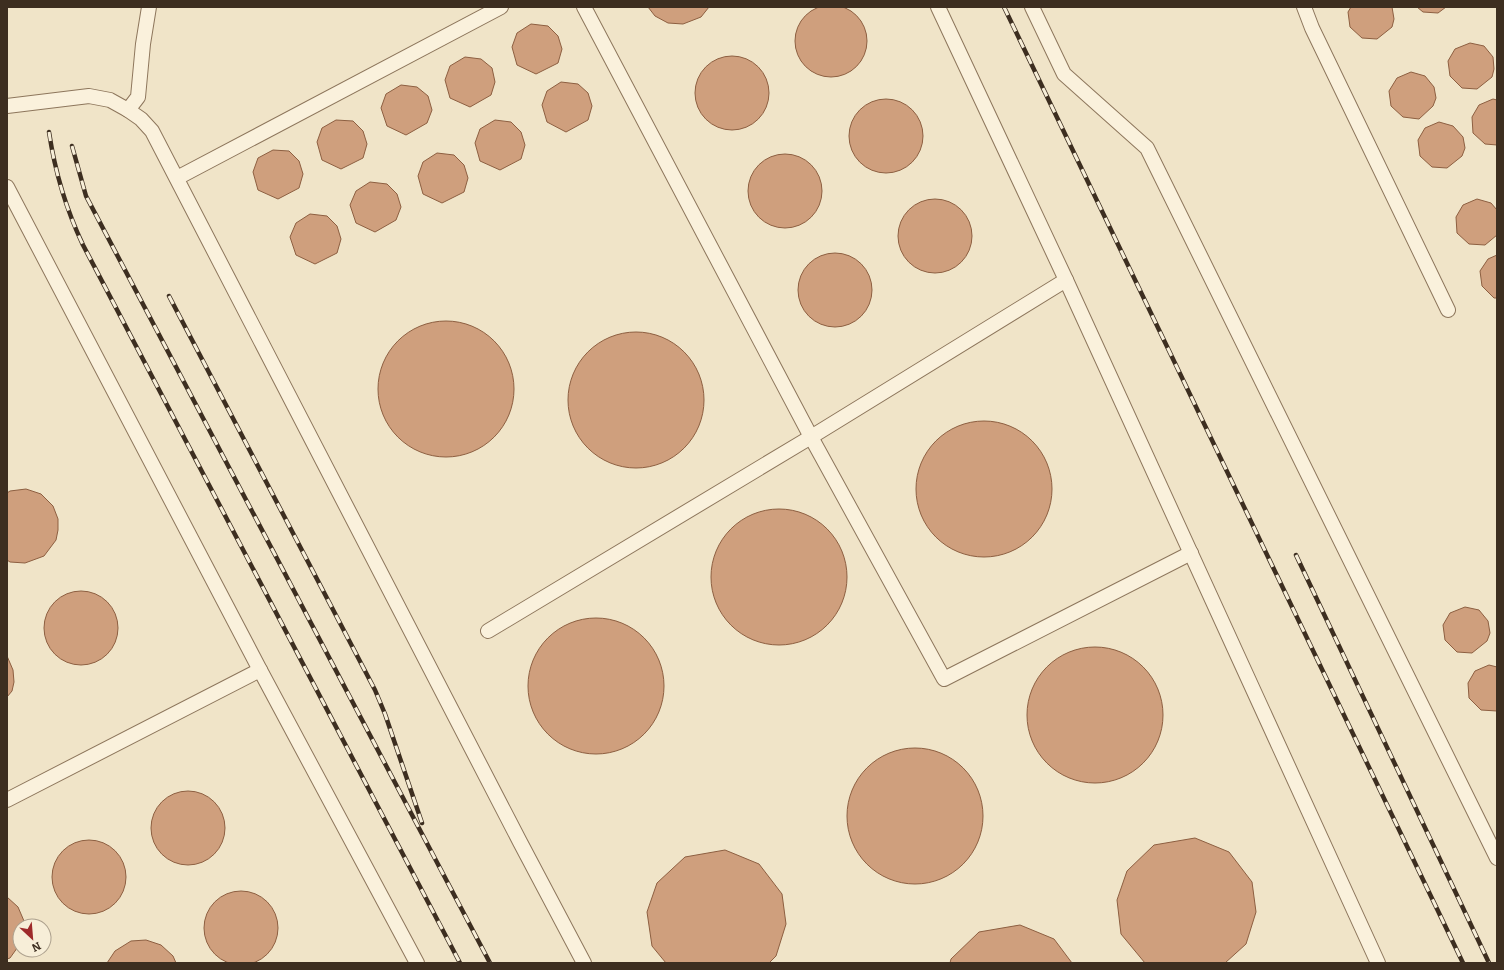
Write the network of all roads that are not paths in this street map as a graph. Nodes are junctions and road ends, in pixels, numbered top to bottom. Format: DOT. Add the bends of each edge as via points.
graph roads {
  1 [pos="149,7"];
  2 [pos="501,7"];
  3 [pos="584,7"];
  4 [pos="938,7"];
  5 [pos="1032,7"];
  6 [pos="1304,7"];
  7 [pos="7,106"];
  8 [pos="128,110"];
  9 [pos="177,178"];
  10 [pos="7,187"];
  11 [pos="1066,280"];
  12 [pos="1448,310"];
  13 [pos="811,436"];
  14 [pos="1191,553"];
  15 [pos="488,631"];
  16 [pos="260,670"];
  17 [pos="7,800"];
  18 [pos="1497,858"];
  19 [pos="417,963"];
  20 [pos="584,963"];
  21 [pos="1378,963"];
  1 -- 8 [label="lane" via="138,97"];
  2 -- 9 [label="lane"];
  3 -- 13 [label="lane"];
  4 -- 11 [label="lane"];
  5 -- 18 [label="lane" via="1064,74 1148,148"];
  6 -- 12 [label="lane"];
  7 -- 8 [label="lane" via="89,96 110,100"];
  8 -- 9 [label="lane" via="152,131"];
  9 -- 20 [label="lane"];
  10 -- 16 [label="lane"];
  11 -- 13 [label="lane"];
  11 -- 14 [label="lane"];
  13 -- 14 [label="lane" via="944,679"];
  13 -- 15 [label="lane"];
  14 -- 21 [label="lane"];
  16 -- 17 [label="lane"];
  16 -- 19 [label="lane"];
}
